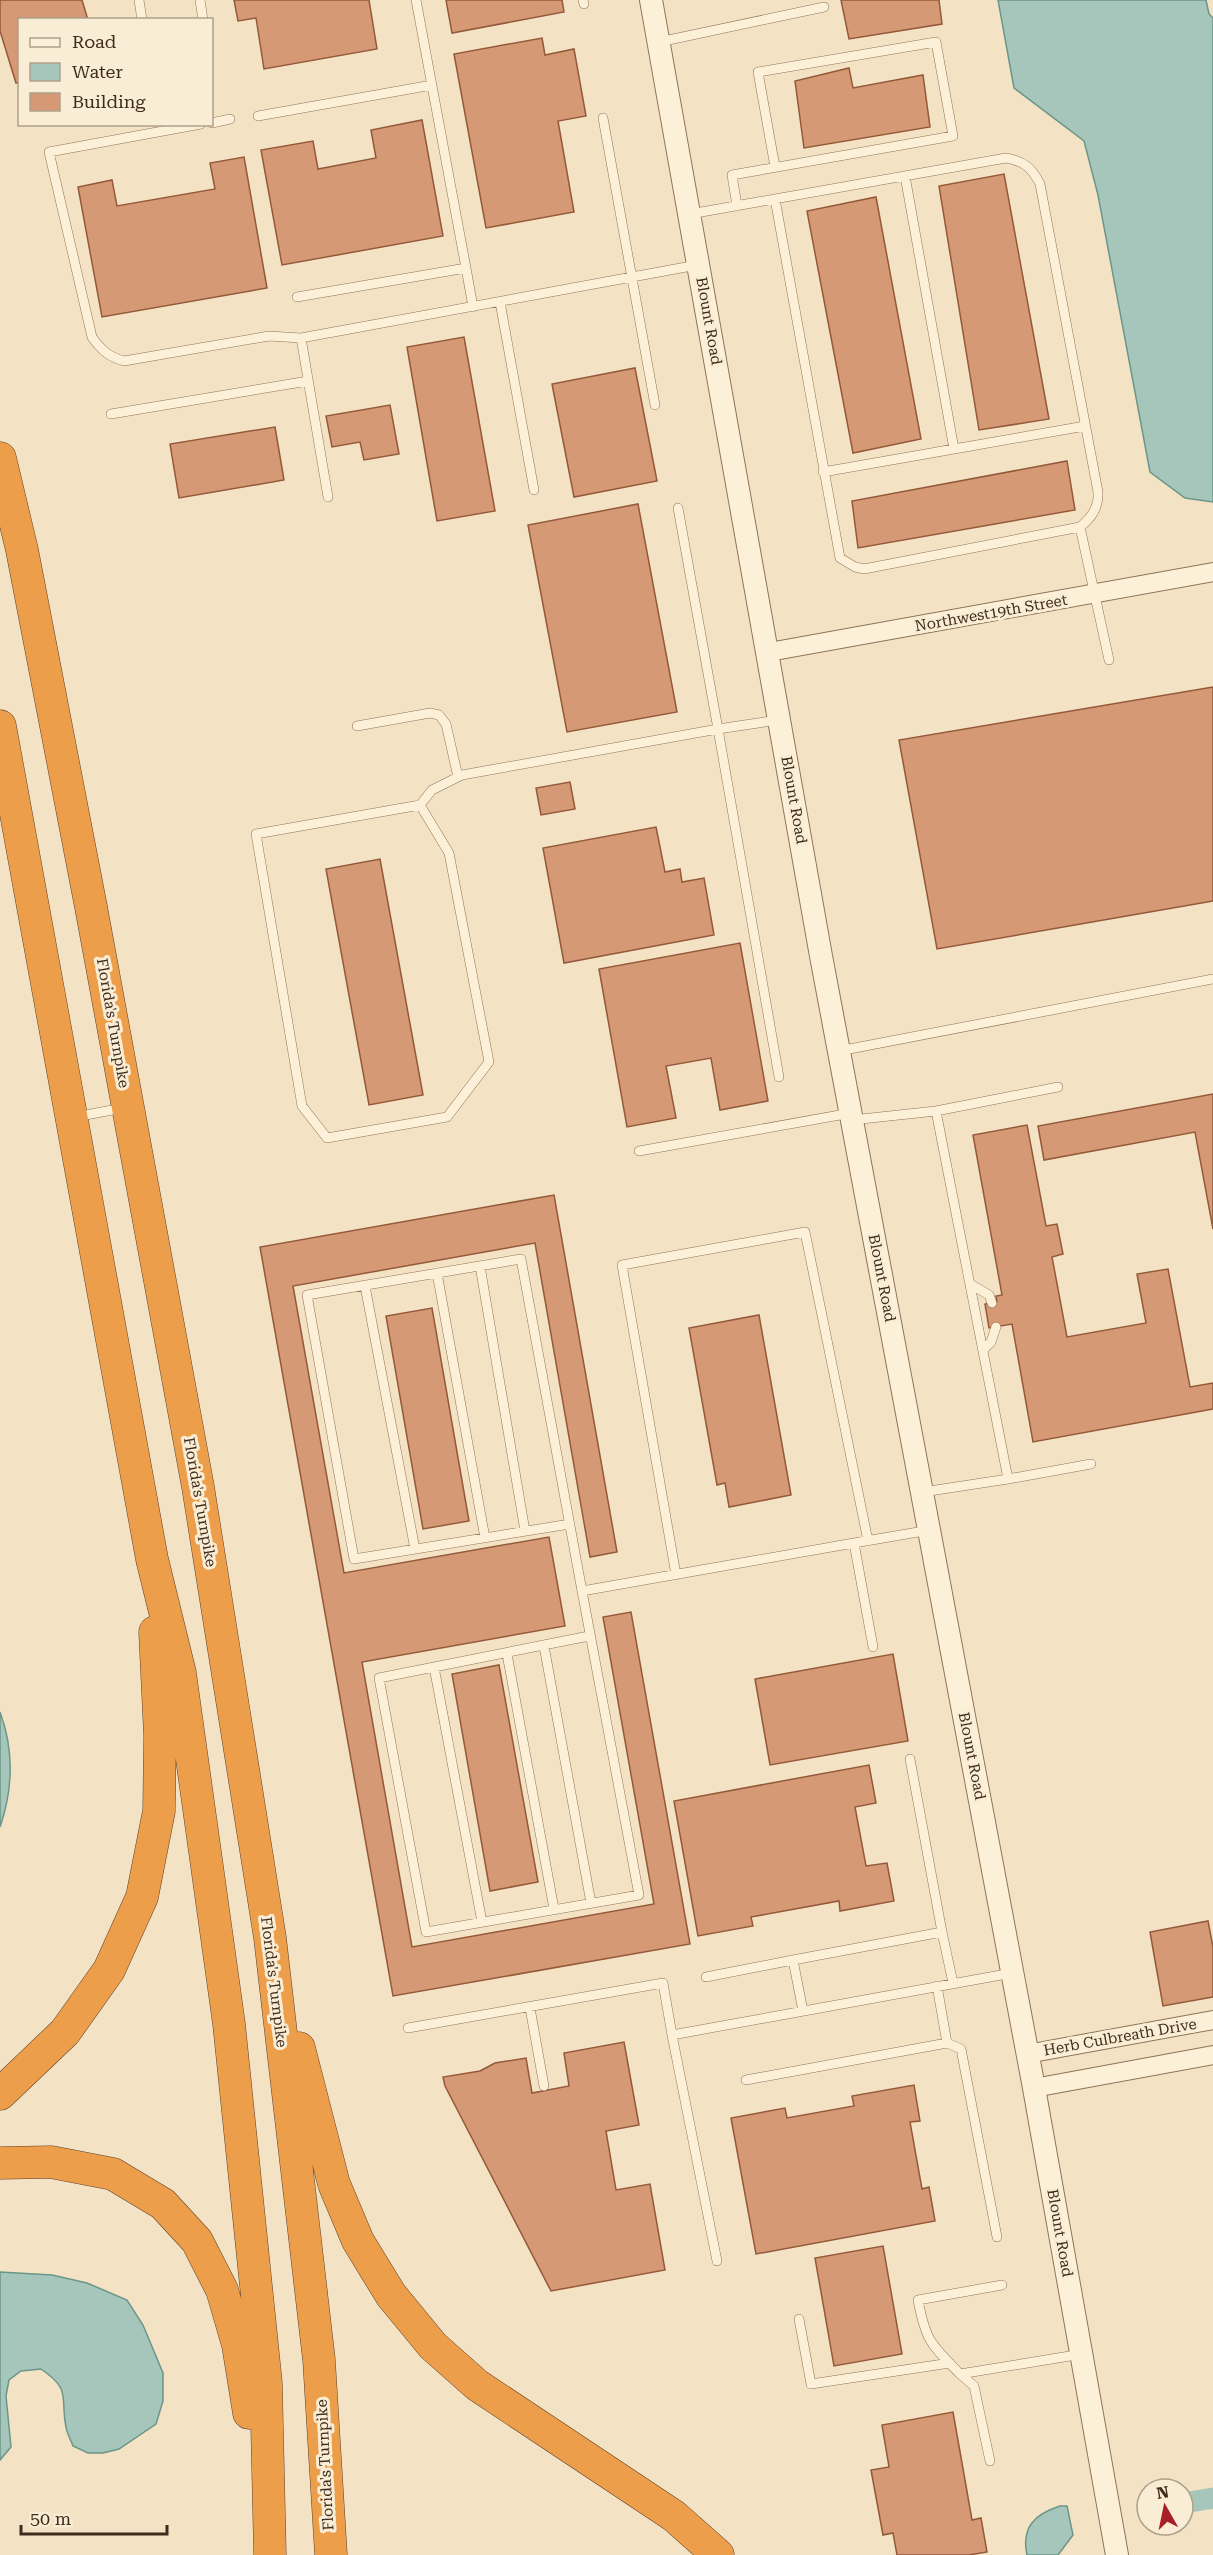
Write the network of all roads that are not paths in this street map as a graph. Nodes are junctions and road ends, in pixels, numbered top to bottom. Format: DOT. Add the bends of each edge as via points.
graph roads {
  1 [pos="139,0"];
  2 [pos="200,0"];
  3 [pos="416,0"];
  4 [pos="651,0"];
  5 [pos="824,7"];
  6 [pos="142,18"];
  7 [pos="203,18"];
  8 [pos="659,42"];
  9 [pos="432,85"];
  10 [pos="258,116"];
  11 [pos="603,118"];
  12 [pos="230,119"];
  13 [pos="213,123"];
  14 [pos="190,126"];
  15 [pos="775,167"];
  16 [pos="905,176"];
  17 [pos="775,199"];
  18 [pos="737,206"];
  19 [pos="690,214"];
  20 [pos="699,265"];
  21 [pos="466,268"];
  22 [pos="631,277"];
  23 [pos="297,297"];
  24 [pos="500,302"];
  25 [pos="473,307"];
  26 [pos="301,338"];
  27 [pos="308,381"];
  28 [pos="655,405"];
  29 [pos="111,414"];
  30 [pos="1085,426"];
  31 [pos="954,449"];
  32 [pos="0,458"];
  33 [pos="823,472"];
  34 [pos="534,490"];
  35 [pos="328,497"];
  36 [pos="678,508"];
  37 [pos="1080,527"];
  38 [pos="1213,572"];
  39 [pos="1096,594"];
  40 [pos="768,652"];
  41 [pos="1109,660"];
  42 [pos="780,719"];
  43 [pos="0,726"];
  44 [pos="357,726"];
  45 [pos="718,729"];
  46 [pos="458,777"];
  47 [pos="420,805"];
  48 [pos="1213,979"];
  49 [pos="839,1051"];
  50 [pos="778,1077"];
  51 [pos="1058,1087"];
  52 [pos="128,1107"];
  53 [pos="936,1111"];
  54 [pos="851,1117"];
  55 [pos="70,1118"];
  56 [pos="639,1151"];
  57 [pos="480,1266"];
  58 [pos="437,1273"];
  59 [pos="970,1284"];
  60 [pos="365,1286"];
  61 [pos="992,1303"];
  62 [pos="996,1327"];
  63 [pos="983,1350"];
  64 [pos="1091,1464"];
  65 [pos="1008,1479"];
  66 [pos="923,1492"];
  67 [pos="570,1524"];
  68 [pos="930,1530"];
  69 [pos="525,1531"];
  70 [pos="485,1538"];
  71 [pos="868,1541"];
  72 [pos="854,1543"];
  73 [pos="415,1550"];
  74 [pos="152,1559"];
  75 [pos="676,1575"];
  76 [pos="582,1591"];
  77 [pos="590,1636"];
  78 [pos="544,1646"];
  79 [pos="873,1647"];
  80 [pos="507,1654"];
  81 [pos="434,1667"];
  82 [pos="910,1759"];
  83 [pos="591,1903"];
  84 [pos="554,1909"];
  85 [pos="482,1922"];
  86 [pos="942,1932"];
  87 [pos="270,1938"];
  88 [pos="793,1960"];
  89 [pos="1012,1973"];
  90 [pos="706,1977"];
  91 [pos="953,1983"];
  92 [pos="937,1986"];
  93 [pos="530,2008"];
  94 [pos="803,2011"];
  95 [pos="1213,2020"];
  96 [pos="408,2028"];
  97 [pos="672,2035"];
  98 [pos="947,2043"];
  99 [pos="1027,2054"];
  100 [pos="1213,2055"];
  101 [pos="746,2080"];
  102 [pos="544,2086"];
  103 [pos="1034,2088"];
  104 [pos="0,2094"];
  105 [pos="0,2163"];
  106 [pos="997,2237"];
  107 [pos="717,2261"];
  108 [pos="1002,2285"];
  109 [pos="798,2319"];
  110 [pos="1082,2354"];
  111 [pos="950,2363"];
  112 [pos="960,2374"];
  113 [pos="990,2461"];
  114 [pos="269,2506"];
  115 [pos="270,2555"];
  116 [pos="331,2555"];
  117 [pos="718,2555"];
  118 [pos="1117,2555"];
  1 -- 6 [label="lane"];
  2 -- 7 [label="lane"];
  3 -- 9 [label="lane"];
  4 -- 8 [label="street, Blount Road"];
  5 -- 8 [label="lane"];
  8 -- 19 [label="street, Blount Road"];
  9 -- 10 [label="lane"];
  9 -- 21 [label="lane"];
  11 -- 22 [label="lane"];
  12 -- 13 [label="lane"];
  14 -- 26 [label="lane" via="49,152 92,337 103,351 124,361 269,336"];
  15 -- 15 [label="lane" via="953,136 936,42 758,72"];
  15 -- 18 [label="lane" via="732,175"];
  16 -- 17 [label="lane"];
  16 -- 30 [label="lane" via="1006,158 1024,163 1035,173"];
  16 -- 31 [label="lane"];
  17 -- 18 [label="lane"];
  17 -- 33 [label="lane"];
  18 -- 19 [label="lane"];
  19 -- 20 [label="street, Blount Road"];
  20 -- 22 [label="lane"];
  20 -- 40 [label="street, Blount Road"];
  21 -- 23 [label="lane"];
  21 -- 25 [label="lane"];
  22 -- 24 [label="lane"];
  22 -- 28 [label="lane"];
  24 -- 25 [label="lane"];
  24 -- 34 [label="lane"];
  25 -- 26 [label="lane"];
  26 -- 27 [label="lane"];
  27 -- 29 [label="lane"];
  27 -- 35 [label="lane"];
  30 -- 31 [label="lane"];
  30 -- 37 [label="lane" via="1098,502 1092,516"];
  31 -- 33 [label="lane"];
  32 -- 52 [label="highway, Florida's Turnpike" via="22,550"];
  33 -- 37 [label="lane" via="840,558 864,569"];
  36 -- 45 [label="lane"];
  37 -- 39 [label="lane"];
  38 -- 39 [label="street, Northwest19th Street"];
  39 -- 40 [label="street, Northwest19th Street"];
  39 -- 41 [label="lane"];
  40 -- 42 [label="street, Blount Road"];
  42 -- 45 [label="lane"];
  42 -- 49 [label="street, Blount Road"];
  43 -- 55 [label="highway"];
  44 -- 46 [label="lane" via="430,713 439,715 446,724"];
  45 -- 46 [label="lane"];
  45 -- 50 [label="lane"];
  46 -- 47 [label="lane" via="432,790"];
  47 -- 47 [label="lane" via="256,834 302,1106 327,1138 447,1117 489,1062 449,853"];
  48 -- 49 [label="lane"];
  49 -- 54 [label="street, Blount Road"];
  51 -- 53 [label="lane"];
  52 -- 55 [label="lane"];
  52 -- 87 [label="highway, Florida's Turnpike" via="198,1487"];
  53 -- 54 [label="lane"];
  53 -- 59 [label="lane"];
  54 -- 56 [label="lane"];
  54 -- 66 [label="street, Blount Road"];
  55 -- 74 [label="highway"];
  57 -- 58 [label="lane"];
  57 -- 67 [label="lane" via="521,1259"];
  57 -- 69 [label="lane"];
  58 -- 60 [label="lane"];
  58 -- 70 [label="lane"];
  59 -- 61 [label="lane" via="989,1294"];
  59 -- 63 [label="lane"];
  60 -- 73 [label="lane"];
  60 -- 73 [label="lane" via="307,1295 354,1559"];
  62 -- 63 [label="lane" via="991,1342"];
  63 -- 65 [label="lane"];
  64 -- 65 [label="lane"];
  65 -- 66 [label="lane"];
  66 -- 68 [label="street, Blount Road"];
  67 -- 69 [label="lane"];
  67 -- 76 [label="lane"];
  68 -- 71 [label="lane"];
  68 -- 89 [label="street, Blount Road"];
  69 -- 70 [label="lane"];
  70 -- 73 [label="lane"];
  71 -- 72 [label="lane"];
  71 -- 75 [label="lane" via="805,1232 622,1265"];
  72 -- 75 [label="lane"];
  72 -- 79 [label="lane"];
  74 -- 104 [label="highway" via="160,1736 159,1811 142,1897 109,1970 65,2032"];
  74 -- 114 [label="highway" via="180,1673 229,2024 266,2383"];
  75 -- 76 [label="lane"];
  76 -- 77 [label="lane"];
  77 -- 78 [label="lane"];
  77 -- 83 [label="lane" via="639,1894"];
  78 -- 80 [label="lane"];
  78 -- 83 [label="lane"];
  80 -- 81 [label="lane"];
  80 -- 84 [label="lane"];
  81 -- 85 [label="lane"];
  81 -- 85 [label="lane" via="379,1678 426,1932"];
  82 -- 86 [label="lane"];
  83 -- 84 [label="lane"];
  84 -- 85 [label="lane"];
  86 -- 88 [label="lane"];
  86 -- 91 [label="lane"];
  87 -- 116 [label="highway, Florida's Turnpike" via="319,2360"];
  87 -- 117 [label="highway" via="334,2184 358,2241 391,2295 433,2346 477,2385 674,2516"];
  88 -- 90 [label="lane"];
  88 -- 94 [label="lane"];
  89 -- 91 [label="lane"];
  89 -- 99 [label="street, Blount Road"];
  91 -- 92 [label="lane"];
  92 -- 94 [label="lane"];
  92 -- 98 [label="lane"];
  93 -- 96 [label="lane"];
  93 -- 97 [label="lane" via="663,1983"];
  93 -- 102 [label="lane"];
  94 -- 97 [label="lane"];
  95 -- 99 [label="street, Herb Culbreath Drive"];
  97 -- 107 [label="lane"];
  98 -- 101 [label="lane"];
  98 -- 106 [label="lane" via="961,2049"];
  99 -- 103 [label="street, Blount Road"];
  100 -- 103 [label="street"];
  103 -- 110 [label="street, Blount Road"];
  105 -- 114 [label="highway" via="51,2162 113,2174 163,2204 197,2241 222,2290 238,2345"];
  108 -- 111 [label="lane" via="918,2300 924,2331"];
  109 -- 111 [label="lane" via="811,2384"];
  110 -- 112 [label="lane"];
  110 -- 118 [label="street, Blount Road"];
  111 -- 112 [label="lane"];
  112 -- 113 [label="lane" via="974,2386"];
  114 -- 115 [label="highway"];
}
